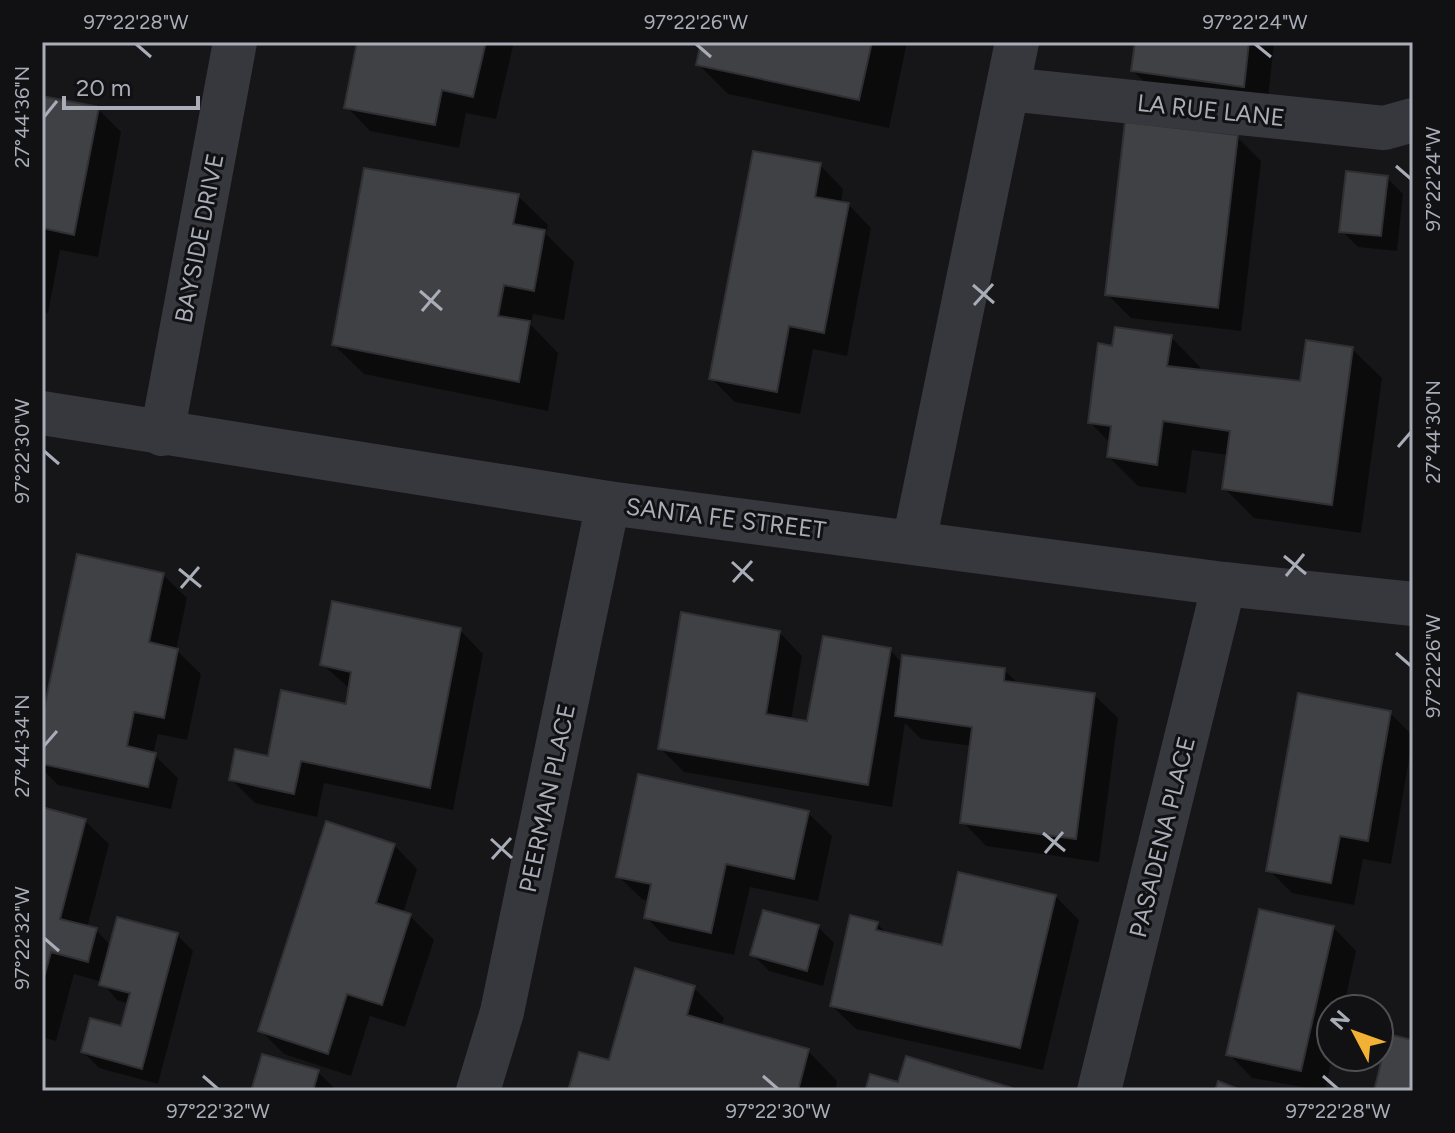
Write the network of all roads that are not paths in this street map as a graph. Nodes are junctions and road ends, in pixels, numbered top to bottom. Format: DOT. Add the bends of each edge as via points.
graph roads {
  1 [pos="235,42"];
  2 [pos="1017,42"];
  3 [pos="1008,89"];
  4 [pos="1413,120"];
  5 [pos="42,413"];
  6 [pos="162,434"];
  7 [pos="608,503"];
  8 [pos="914,542"];
  9 [pos="1224,584"];
  10 [pos="1413,604"];
  11 [pos="478,1091"];
  12 [pos="1099,1091"];
  1 -- 6 [label="street, BAYSIDE DRIVE"];
  2 -- 3 [label="street"];
  3 -- 4 [label="street, LA RUE LANE" via="1384,128"];
  3 -- 8 [label="street"];
  5 -- 6 [label="street, SANTA FE STREET"];
  6 -- 7 [label="street, SANTA FE STREET"];
  7 -- 8 [label="street, SANTA FE STREET"];
  7 -- 11 [label="street, PEERMAN PLACE" via="502,1012"];
  8 -- 9 [label="street, SANTA FE STREET"];
  9 -- 10 [label="street, SANTA FE STREET"];
  9 -- 12 [label="street, PASADENA PLACE"];
}
